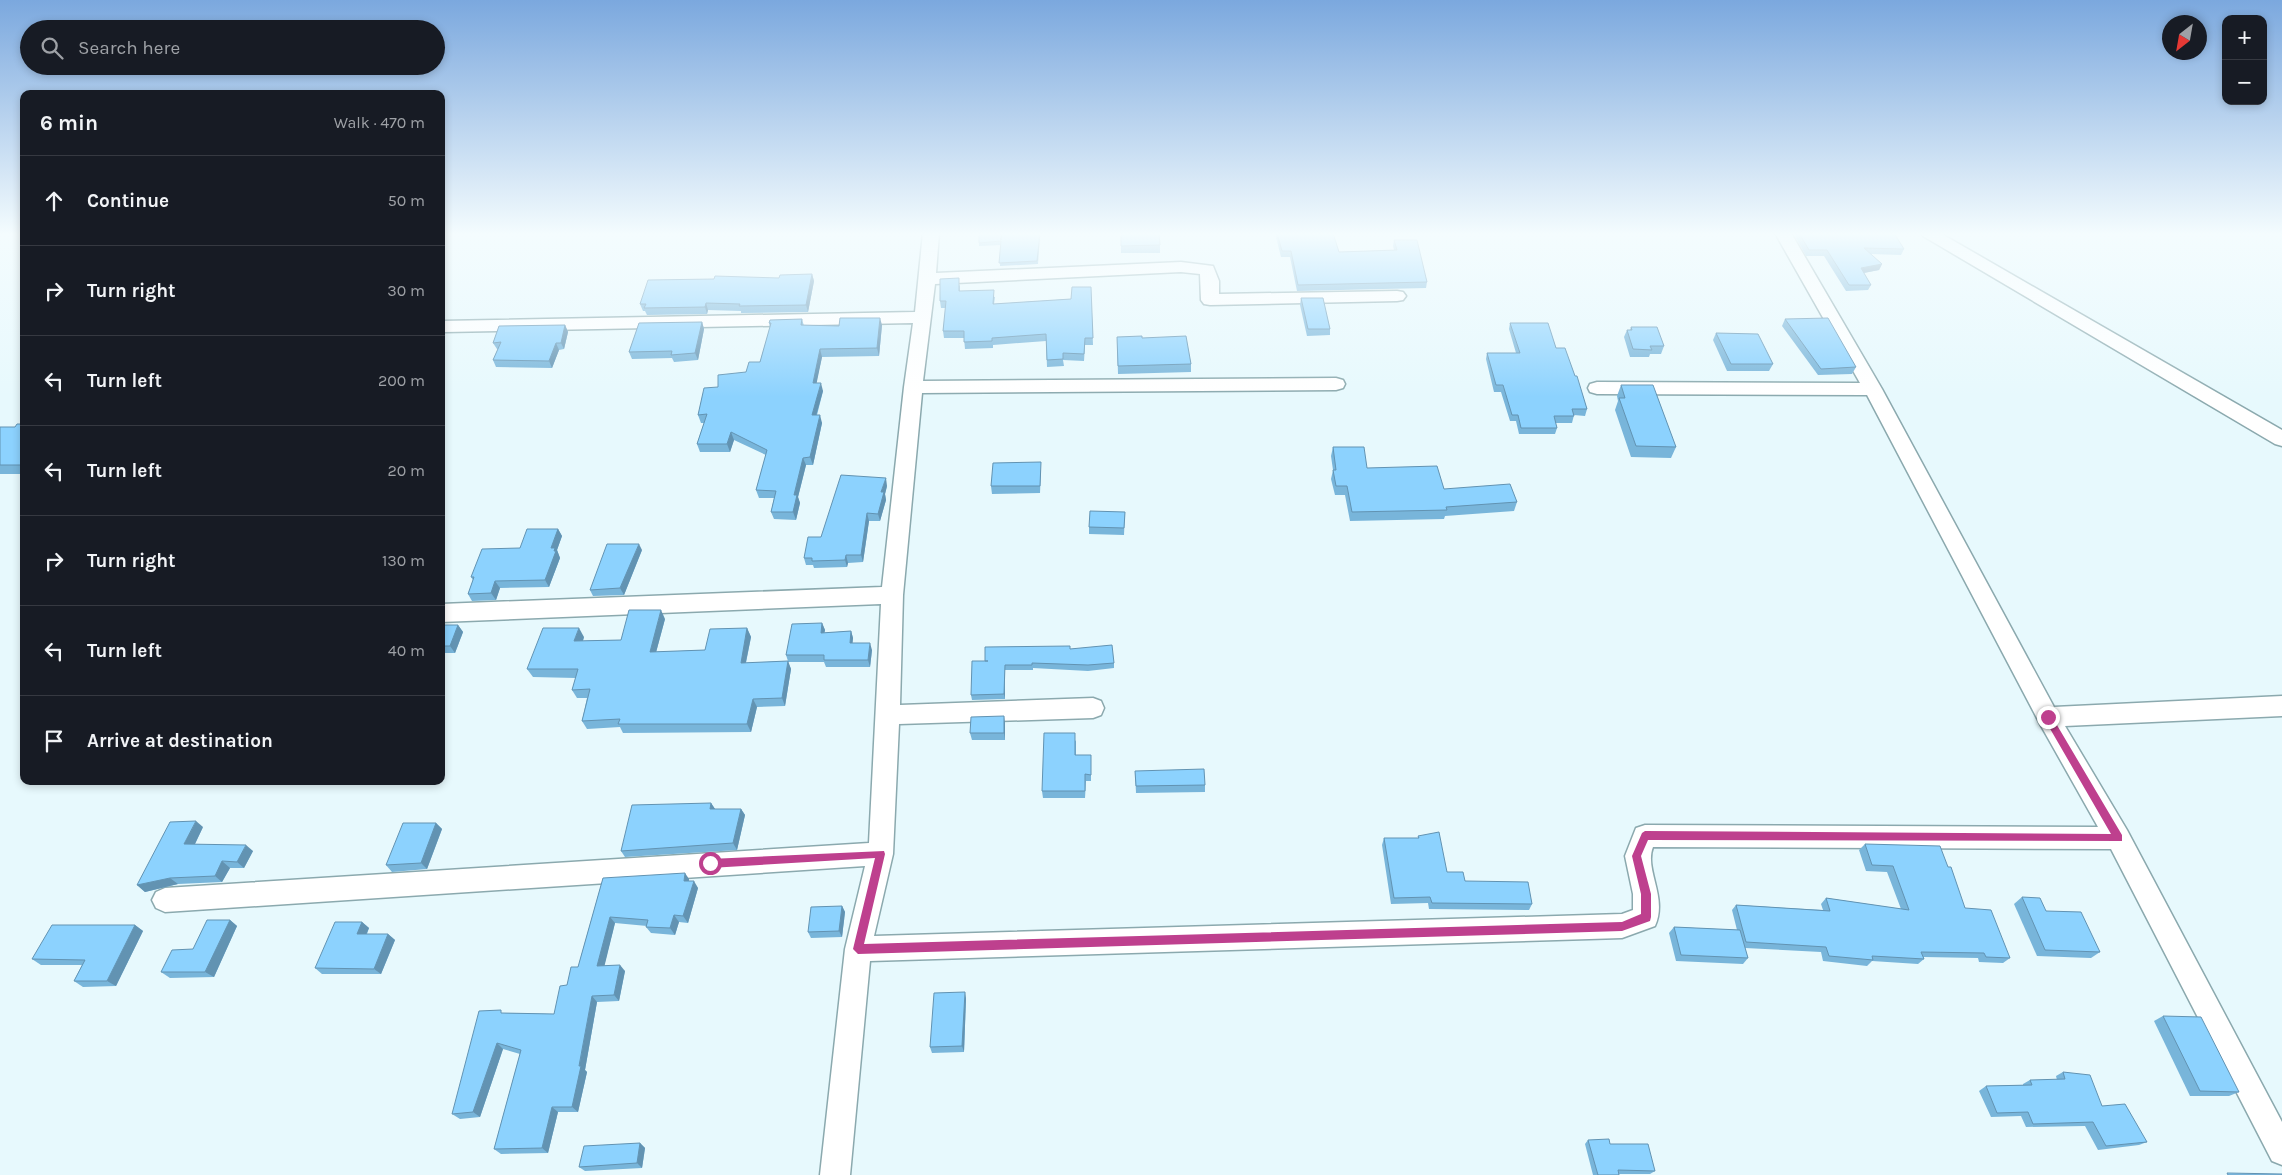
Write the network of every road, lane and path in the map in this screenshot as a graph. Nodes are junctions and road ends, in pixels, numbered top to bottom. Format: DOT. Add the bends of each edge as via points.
graph roads {
  1 [pos="925,288"];
  2 [pos="1210,288"];
  3 [pos="1815,288"];
  4 [pos="2023,288"];
  5 [pos="1397,296"];
  6 [pos="923,317"];
  7 [pos="445,326"];
  8 [pos="1336,384"];
  9 [pos="913,387"];
  10 [pos="1597,388"];
  11 [pos="1873,389"];
  12 [pos="2282,438"];
  13 [pos="892,595"];
  14 [pos="445,613"];
  15 [pos="2282,706"];
  16 [pos="1093,708"];
  17 [pos="888,715"];
  18 [pos="2048,717"];
  19 [pos="2118,838"];
  20 [pos="881,854"];
  21 [pos="165,900"];
  22 [pos="858,949"];
  23 [pos="2282,1151"];
  24 [pos="835,1175"];
  1 -- 6 [label="street"];
  2 -- 5 [label="street" via="1210,300"];
  3 -- 11 [label="street"];
  4 -- 12 [label="street"];
  6 -- 7 [label="street"];
  6 -- 9 [label="street"];
  8 -- 9 [label="street"];
  9 -- 13 [label="street"];
  10 -- 11 [label="street"];
  11 -- 18 [label="street"];
  13 -- 14 [label="street"];
  13 -- 17 [label="street"];
  15 -- 18 [label="street"];
  16 -- 17 [label="street"];
  17 -- 20 [label="street"];
  18 -- 19 [label="street"];
  19 -- 22 [label="street" via="1645,836 1636,856 1646,894 1646,917 1622,926"];
  19 -- 23 [label="street"];
  20 -- 21 [label="street"];
  20 -- 22 [label="street"];
  22 -- 24 [label="street"];
}
